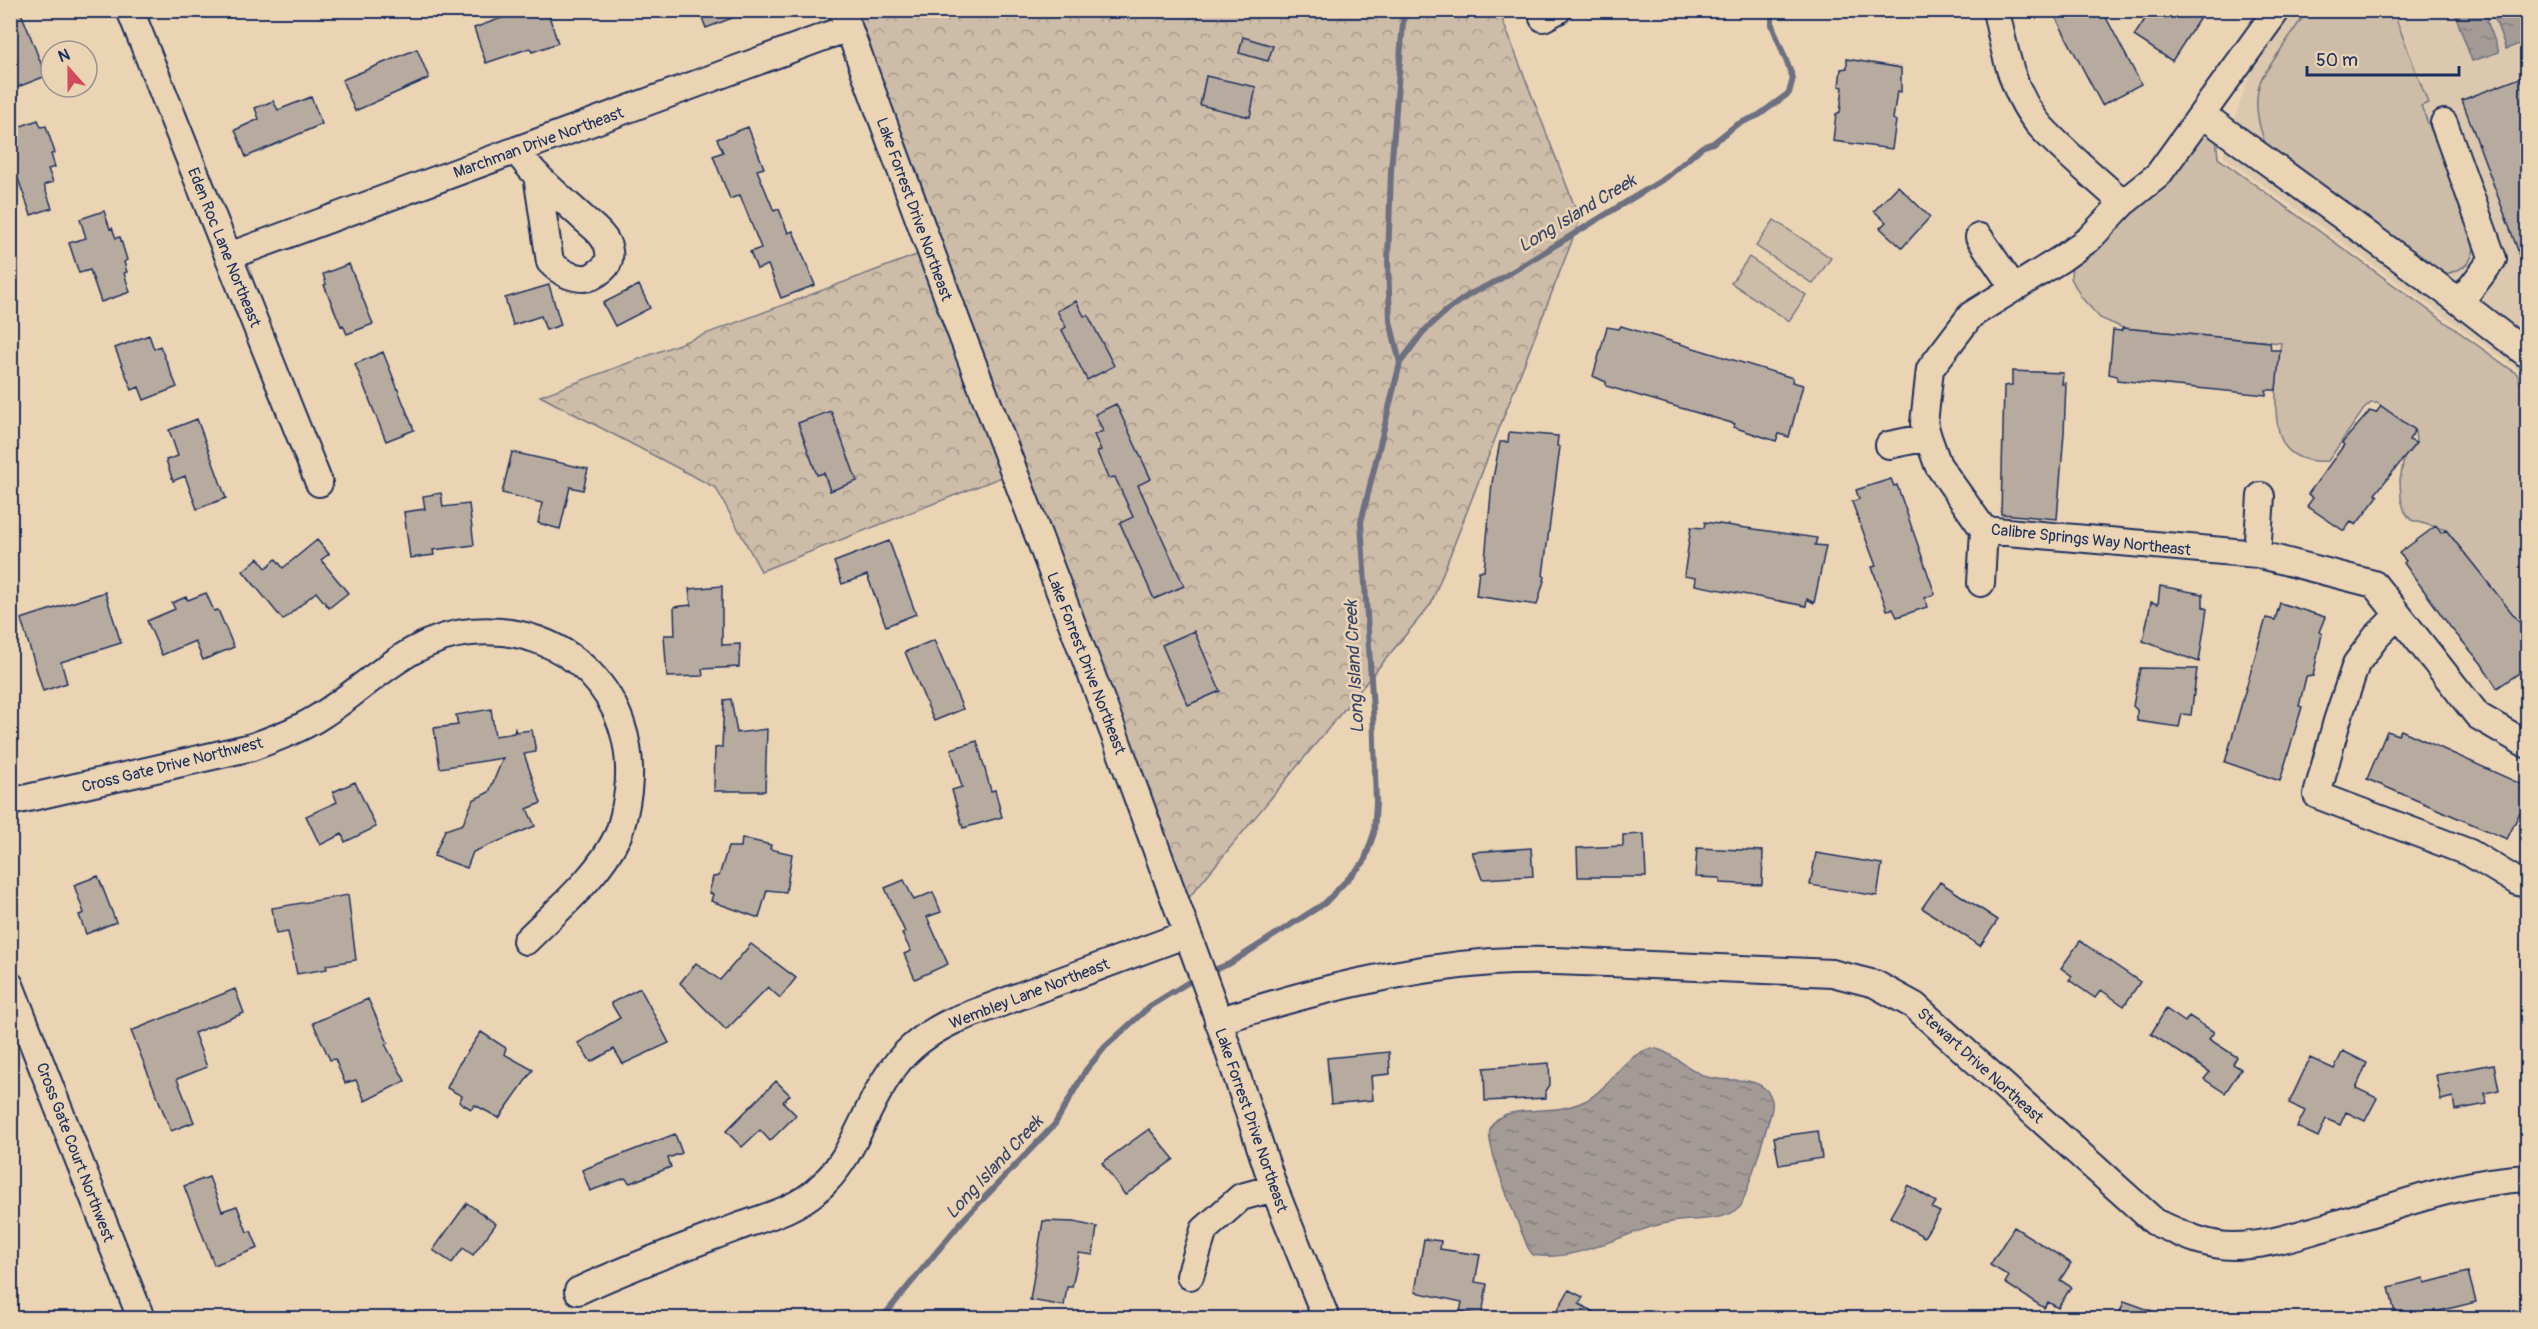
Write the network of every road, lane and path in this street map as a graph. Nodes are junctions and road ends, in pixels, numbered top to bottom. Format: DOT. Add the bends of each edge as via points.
graph roads {
  1 [pos="130,10"];
  2 [pos="1996,10"];
  3 [pos="2277,10"];
  4 [pos="845,19"];
  5 [pos="2202,114"];
  6 [pos="2444,123"];
  7 [pos="516,150"];
  8 [pos="537,175"];
  9 [pos="2123,203"];
  10 [pos="1979,237"];
  11 [pos="229,256"];
  12 [pos="2013,287"];
  13 [pos="2460,302"];
  14 [pos="2528,355"];
  15 [pos="1928,437"];
  16 [pos="1889,445"];
  17 [pos="319,483"];
  18 [pos="2261,496"];
  19 [pos="1984,530"];
  20 [pos="2257,554"];
  21 [pos="1981,583"];
  22 [pos="2397,616"];
  23 [pos="2528,745"];
  24 [pos="10,802"];
  25 [pos="2528,884"];
  26 [pos="1187,934"];
  27 [pos="526,941"];
  28 [pos="10,985"];
  29 [pos="1215,1011"];
  30 [pos="2528,1178"];
  31 [pos="1274,1188"];
  32 [pos="1190,1275"];
  33 [pos="578,1291"];
  34 [pos="141,1318"];
  35 [pos="1326,1318"];
  1 -- 11 [label="street, Eden Roc Lane Northeast"];
  2 -- 9 [label="street" via="2004,53 2040,126"];
  3 -- 5 [label="street, Calibre Springs Way Northeast"];
  4 -- 7 [label="street, Marchman Drive Northeast"];
  4 -- 26 [label="street, Lake Forrest Drive Northeast"];
  5 -- 9 [label="street, Calibre Springs Way Northeast" via="2158,175"];
  5 -- 13 [label="street"];
  6 -- 13 [label="street" via="2493,259"];
  7 -- 8 [label="street"];
  7 -- 11 [label="street, Marchman Drive Northeast"];
  9 -- 12 [label="street, Calibre Springs Way Northeast" via="2089,238"];
  10 -- 12 [label="street"];
  11 -- 17 [label="street, Eden Roc Lane Northeast"];
  12 -- 15 [label="street, Calibre Springs Way Northeast" via="1971,315 1930,369 1924,423"];
  13 -- 14 [label="street"];
  15 -- 16 [label="street"];
  15 -- 19 [label="street, Calibre Springs Way Northeast" via="1938,465"];
  18 -- 20 [label="street"];
  19 -- 20 [label="street, Calibre Springs Way Northeast"];
  19 -- 21 [label="street"];
  20 -- 22 [label="street, Calibre Springs Way Northeast" via="2374,584"];
  22 -- 23 [label="street, Calibre Springs Way Northeast" via="2478,716"];
  22 -- 25 [label="street" via="2356,664 2317,795 2469,852 2518,882"];
  24 -- 27 [label="street, Cross Gate Drive Northwest" via="252,747 321,716 423,644 471,632 521,634 563,651 598,682 621,721 631,770 626,811 608,852 589,878"];
  26 -- 29 [label="street, Lake Forrest Drive Northeast"];
  26 -- 33 [label="street, Wembley Lane Northeast" via="935,1029 894,1066 844,1161 814,1193 787,1208"];
  28 -- 34 [label="street, Cross Gate Court Northwest"];
  29 -- 30 [label="street, Stewart Drive Northeast" via="1282,1000 1348,983 1493,962 1832,973 1875,984 1915,1006 2155,1222 2194,1240 2231,1246 2269,1243 2469,1186"];
  29 -- 31 [label="street, Lake Forrest Drive Northeast"];
  31 -- 32 [label="street" via="1241,1197 1204,1230"];
  31 -- 35 [label="street, Lake Forrest Drive Northeast"];
}
